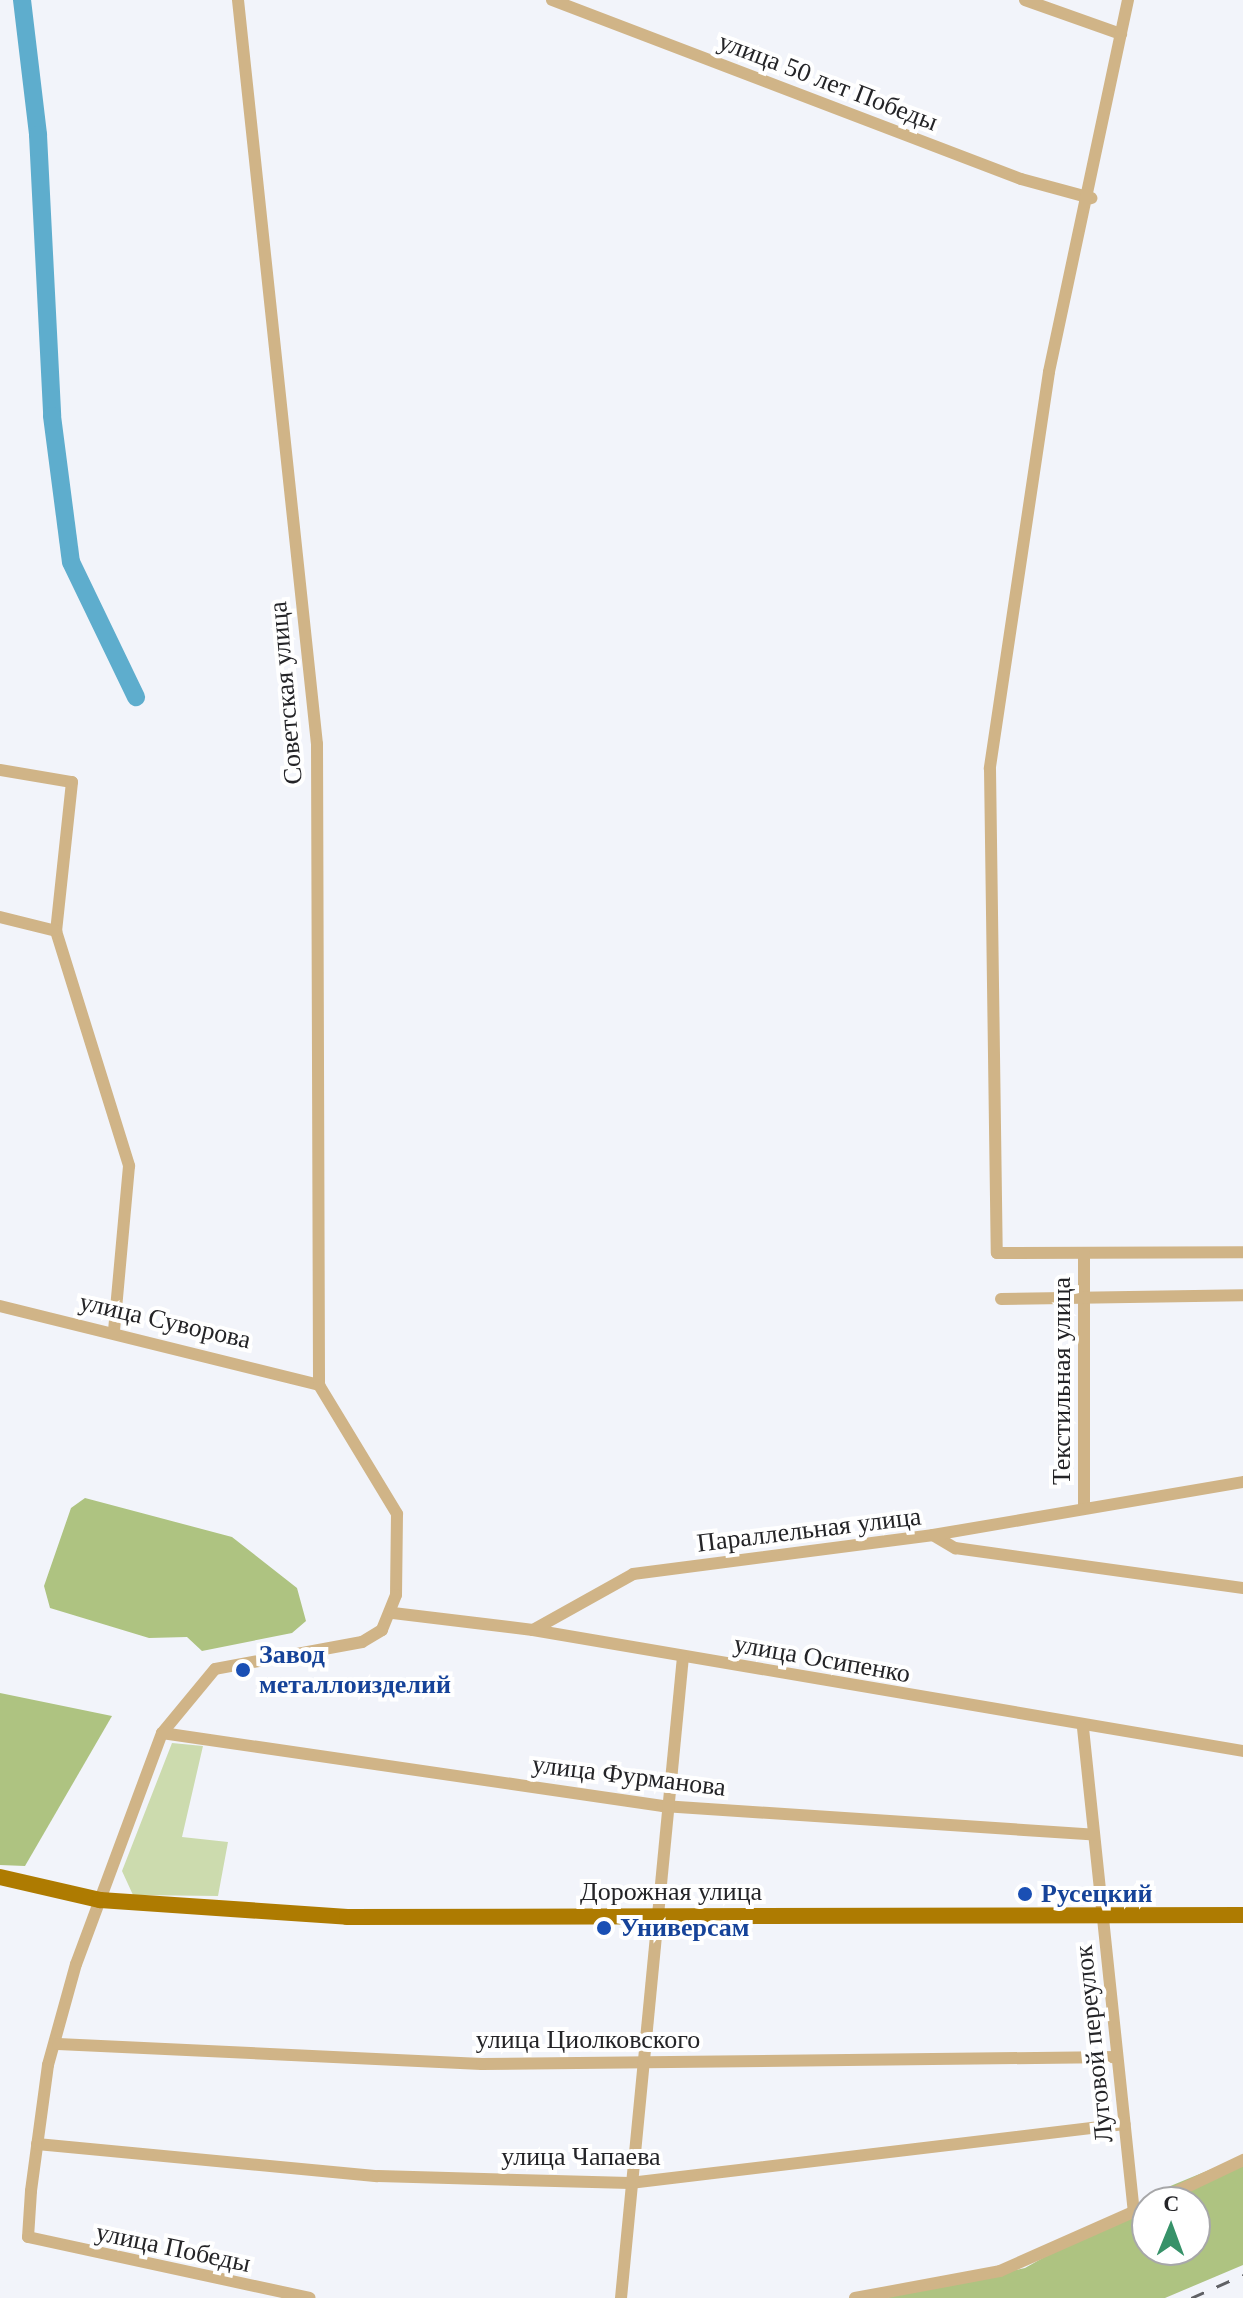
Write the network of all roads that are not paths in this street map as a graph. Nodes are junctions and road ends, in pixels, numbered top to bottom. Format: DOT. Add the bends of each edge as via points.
graph roads {
  1 [pos="238,0"];
  2 [pos="552,0"];
  3 [pos="1025,0"];
  4 [pos="1128,0"];
  5 [pos="1121,34"];
  6 [pos="1091,198"];
  7 [pos="0,770"];
  8 [pos="0,917"];
  9 [pos="56,931"];
  10 [pos="1243,1252"];
  11 [pos="1084,1254"];
  12 [pos="1243,1295"];
  13 [pos="1083,1298"];
  14 [pos="1001,1299"];
  15 [pos="0,1306"];
  16 [pos="114,1332"];
  17 [pos="319,1385"];
  18 [pos="1243,1482"];
  19 [pos="1084,1508"];
  20 [pos="933,1535"];
  21 [pos="1243,1588"];
  22 [pos="393,1613"];
  23 [pos="533,1630"];
  24 [pos="683,1656"];
  25 [pos="1083,1728"];
  26 [pos="162,1733"];
  27 [pos="1243,1751"];
  28 [pos="663,1806"];
  29 [pos="1094,1835"];
  30 [pos="0,1877"];
  31 [pos="100,1900"];
  32 [pos="1243,1915"];
  33 [pos="657,1916"];
  34 [pos="1103,1918"];
  35 [pos="58,2044"];
  36 [pos="1117,2057"];
  37 [pos="644,2062"];
  38 [pos="1124,2124"];
  39 [pos="37,2144"];
  40 [pos="1243,2160"];
  41 [pos="630,2183"];
  42 [pos="1131,2186"];
  43 [pos="1189,2186"];
  44 [pos="1131,2213"];
  45 [pos="309,2298"];
  46 [pos="621,2298"];
  47 [pos="855,2298"];
  1 -- 17 [label="street, Советская улица" via="317,744"];
  2 -- 6 [label="street, улица 50 лет Победы" via="1021,179"];
  3 -- 5 [label="street"];
  4 -- 5 [label="street"];
  5 -- 6 [label="street"];
  6 -- 11 [label="street" via="1049,372 990,769 997,1253"];
  7 -- 9 [label="street" via="72,782"];
  8 -- 9 [label="street"];
  9 -- 16 [label="street" via="129,1166"];
  10 -- 11 [label="street"];
  11 -- 13 [label="street, Текстильная улица"];
  12 -- 13 [label="street"];
  13 -- 14 [label="street"];
  13 -- 19 [label="street, Текстильная улица"];
  15 -- 16 [label="street, улица Суворова"];
  16 -- 17 [label="street, улица Суворова"];
  17 -- 22 [label="street" via="397,1514"];
  18 -- 19 [label="street, Текстильная улица"];
  19 -- 20 [label="street, Текстильная улица"];
  20 -- 21 [label="street, Параллельная улица" via="955,1548"];
  20 -- 23 [label="street, Параллельная улица" via="633,1574"];
  22 -- 23 [label="street, улица Осипенко"];
  22 -- 26 [label="street" via="362,1642 215,1669"];
  23 -- 24 [label="street, улица Осипенко"];
  24 -- 25 [label="street, улица Осипенко"];
  24 -- 28 [label="street"];
  25 -- 27 [label="street, улица Осипенко"];
  25 -- 29 [label="street, Луговой переулок"];
  26 -- 28 [label="street, улица Фурманова"];
  26 -- 31 [label="street"];
  28 -- 29 [label="street, улица Фурманова"];
  28 -- 33 [label="street"];
  29 -- 34 [label="street, Луговой переулок"];
  30 -- 31 [label="main road, Дорожная улица"];
  31 -- 33 [label="main road, Дорожная улица" via="347,1917"];
  31 -- 35 [label="street" via="76,1964"];
  32 -- 34 [label="main road, Дорожная улица"];
  33 -- 34 [label="main road, Дорожная улица"];
  33 -- 37 [label="street"];
  34 -- 36 [label="street, Луговой переулок"];
  35 -- 37 [label="street, улица Циолковского" via="482,2064"];
  35 -- 39 [label="street" via="48,2065"];
  36 -- 37 [label="street, улица Циолковского"];
  36 -- 38 [label="street, Луговой переулок"];
  37 -- 41 [label="street"];
  38 -- 41 [label="street, улица Чапаева"];
  38 -- 42 [label="street, Луговой переулок"];
  39 -- 41 [label="street, улица Чапаева" via="378,2176"];
  39 -- 45 [label="street, улица Победы" via="28,2237"];
  40 -- 43 [label="street"];
  41 -- 46 [label="street"];
  44 -- 47 [label="street" via="1000,2271"];
}
